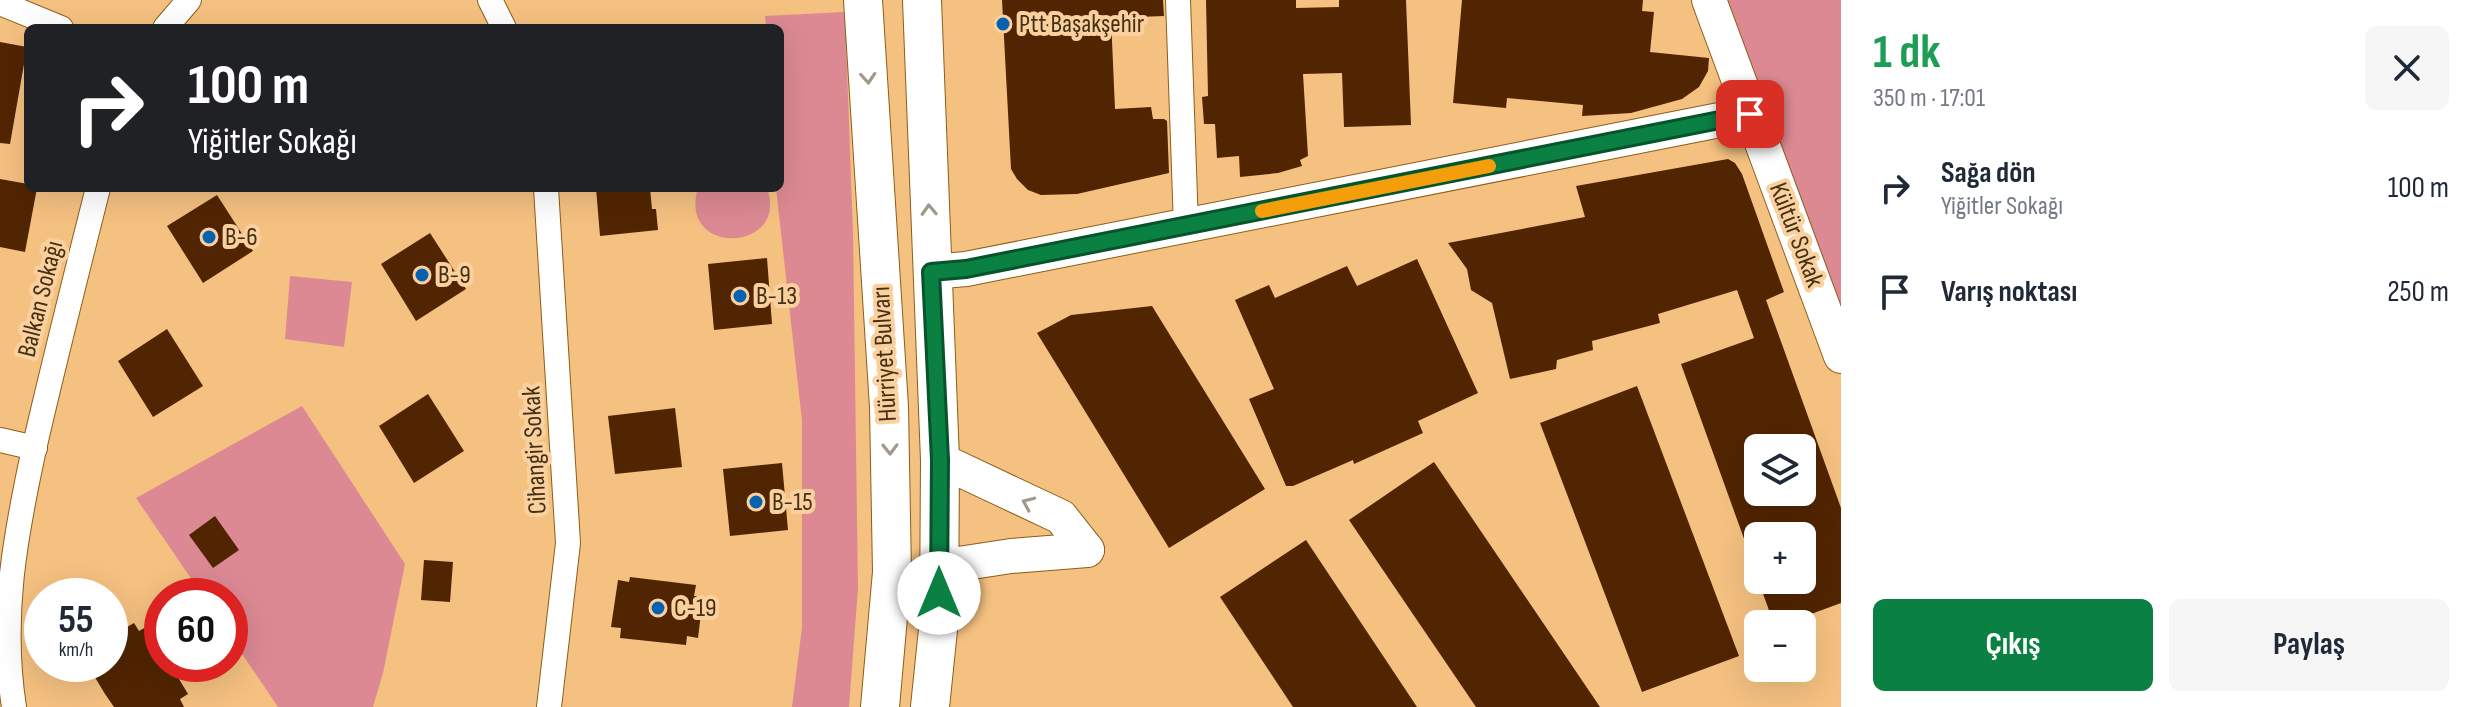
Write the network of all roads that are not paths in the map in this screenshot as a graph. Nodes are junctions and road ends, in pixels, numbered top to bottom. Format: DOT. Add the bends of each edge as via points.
graph roads {
  1 [pos="189,0"];
  2 [pos="490,0"];
  3 [pos="863,0"];
  4 [pos="922,0"];
  5 [pos="1178,0"];
  6 [pos="1709,0"];
  7 [pos="0,3"];
  8 [pos="51,24"];
  9 [pos="168,24"];
  10 [pos="502,24"];
  11 [pos="1750,114"];
  12 [pos="97,192"];
  13 [pos="546,192"];
  14 [pos="1186,226"];
  15 [pos="931,272"];
  16 [pos="1841,356"];
  17 [pos="0,440"];
  18 [pos="35,448"];
  19 [pos="940,460"];
  20 [pos="939,567"];
  21 [pos="14,707"];
  22 [pos="549,707"];
  23 [pos="880,707"];
  24 [pos="930,707"];
  1 -- 9 [label="street"];
  2 -- 10 [label="street"];
  3 -- 23 [label="main road, Hürriyet Bulvarı, one-way" via="889,422 892,572"];
  15 -- 4 [label="main road, Hürriyet Bulvarı, one-way"];
  5 -- 14 [label="street"];
  6 -- 11 [label="street, Kültür Sokak"];
  7 -- 8 [label="street"];
  11 -- 14 [label="street"];
  11 -- 16 [label="street, Kültür Sokak"];
  12 -- 18 [label="street, Balkan Sokağı"];
  13 -- 22 [label="street, Cihangir Sokak" via="568,543"];
  14 -- 15 [label="street"];
  15 -- 19 [label="main road, Hürriyet Bulvarı"];
  17 -- 18 [label="street"];
  18 -- 21 [label="street, Balkan Sokağı" via="7,564 1,623 5,679"];
  19 -- 20 [label="main road, Hürriyet Bulvarı"];
  20 -- 19 [label="street, one-way" via="1087,550 1061,517"];
  20 -- 24 [label="main road, Hürriyet Bulvarı"];
}
